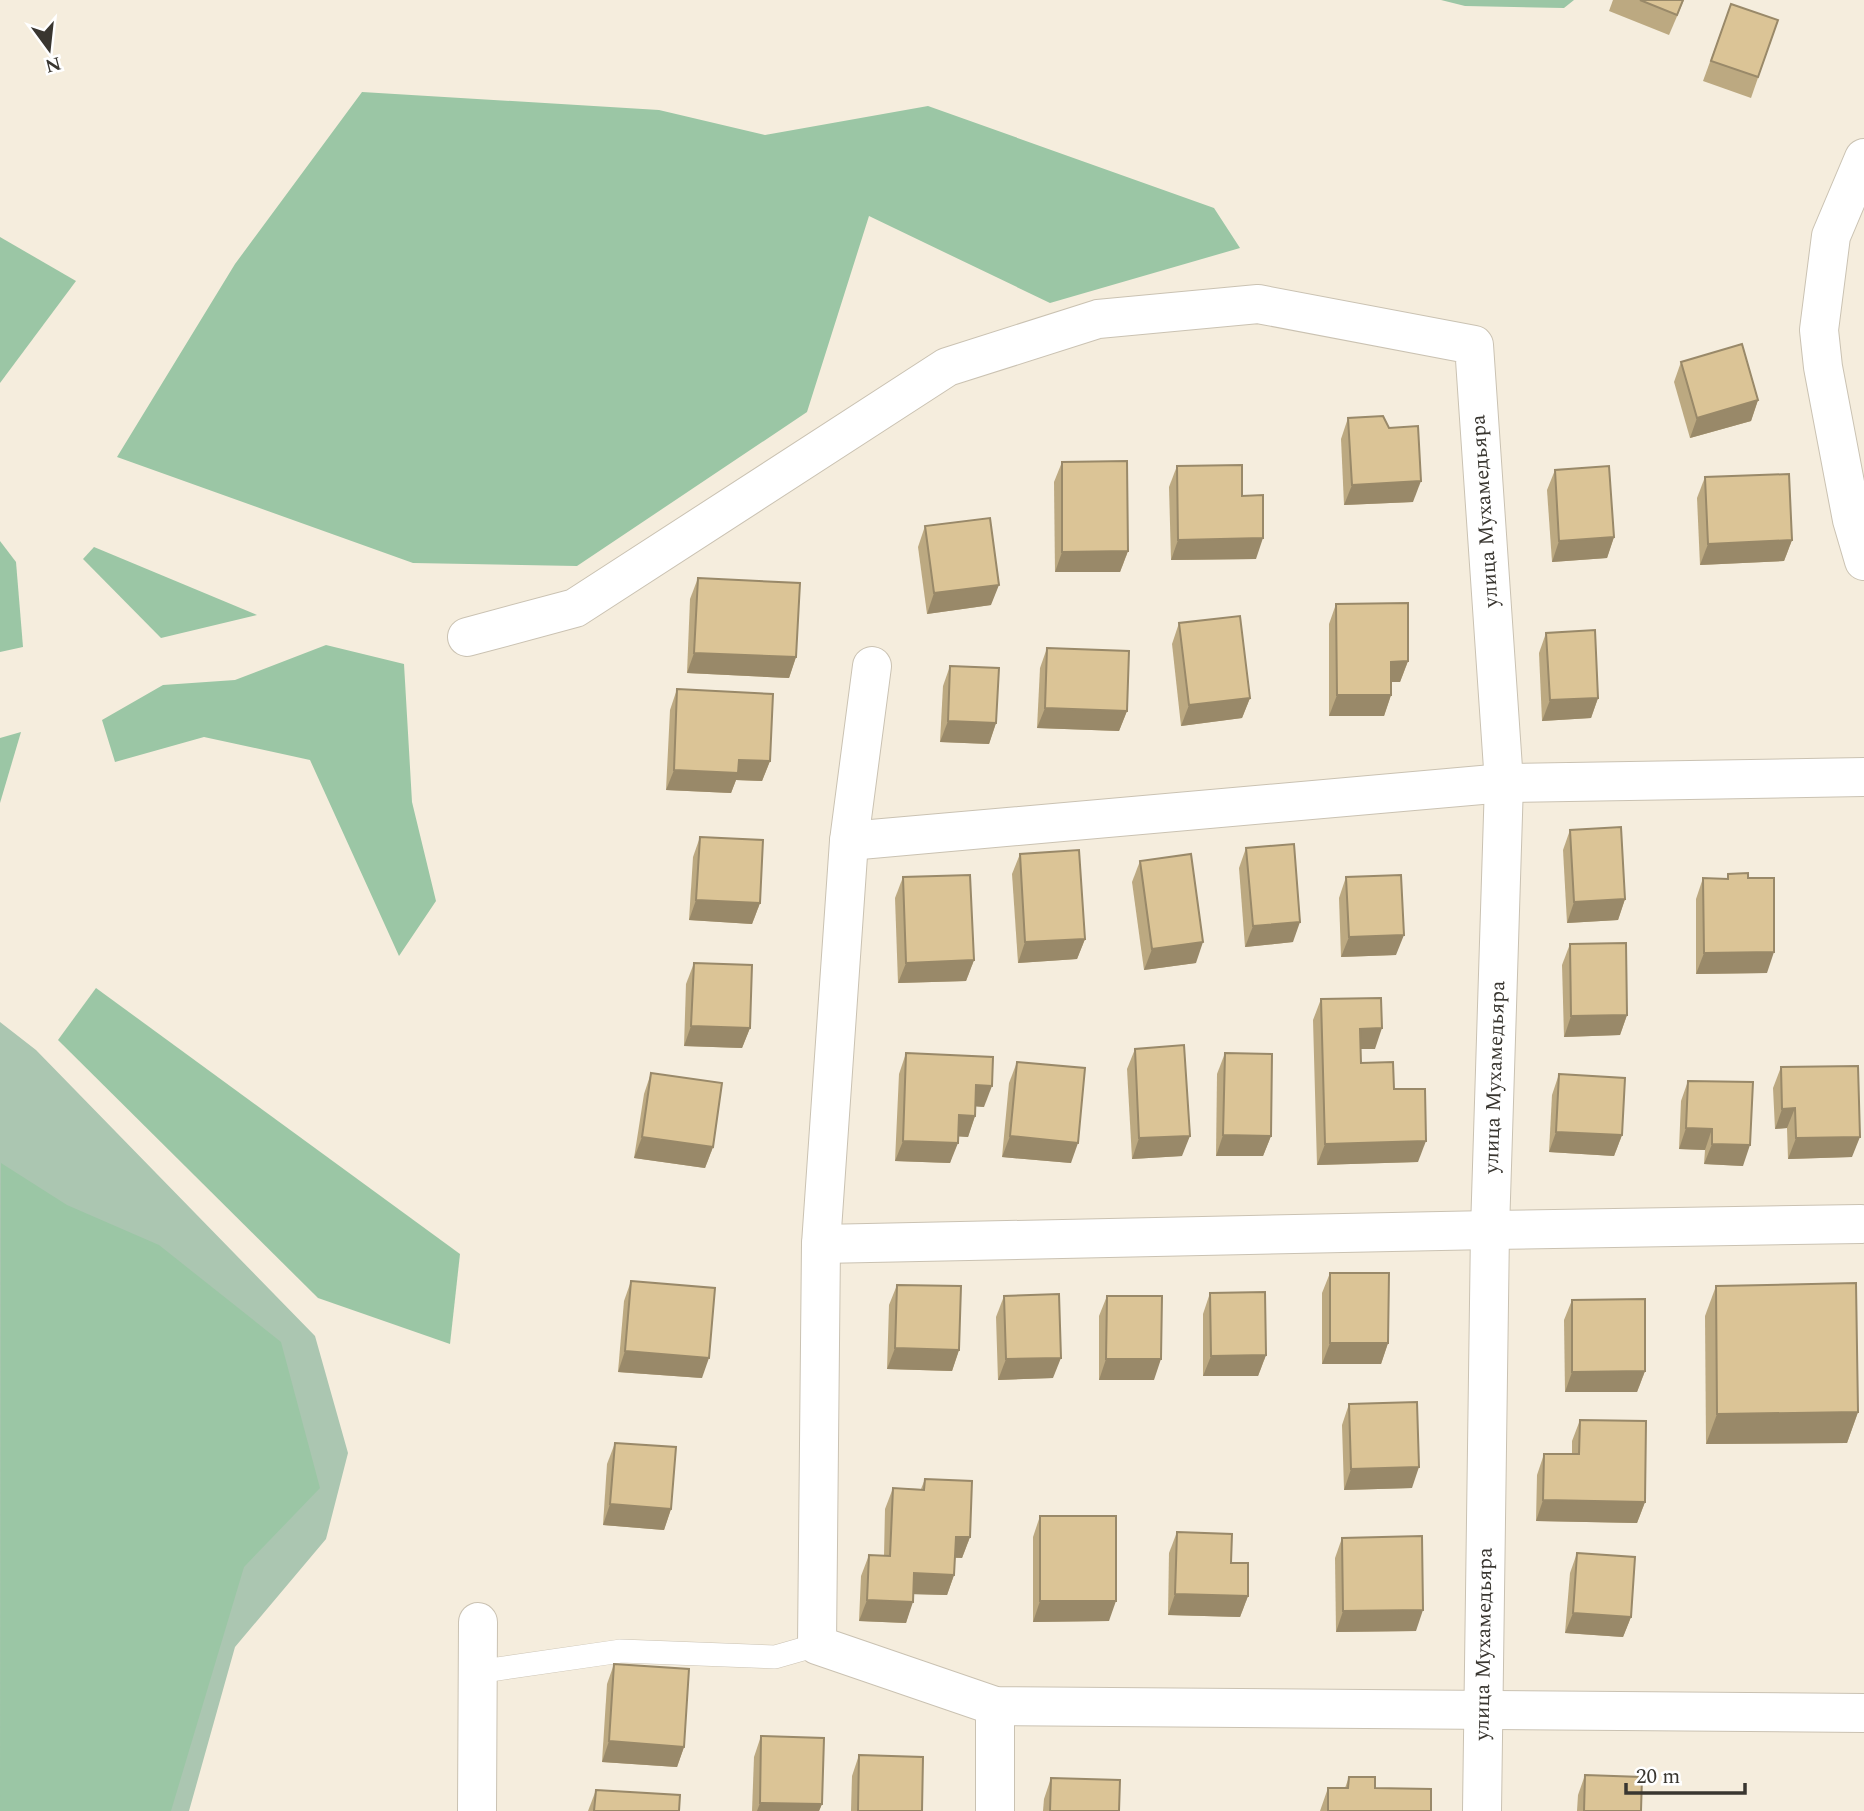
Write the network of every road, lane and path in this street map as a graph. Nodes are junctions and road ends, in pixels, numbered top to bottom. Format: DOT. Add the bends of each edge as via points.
graph roads {
  1 [pos="1864,158"];
  2 [pos="1864,561"];
  3 [pos="467,637"];
  4 [pos="872,666"];
  5 [pos="1864,777"];
  6 [pos="1504,783"];
  7 [pos="849,841"];
  8 [pos="1861,1224"];
  9 [pos="1490,1230"];
  10 [pos="821,1244"];
  11 [pos="478,1622"];
  12 [pos="817,1645"];
  13 [pos="477,1672"];
  14 [pos="995,1706"];
  15 [pos="1483,1710"];
  16 [pos="1864,1713"];
  17 [pos="477,1811"];
  18 [pos="995,1811"];
  19 [pos="1482,1811"];
  1 -- 2 [label="street" via="1831,236 1819,330 1852,520"];
  3 -- 6 [label="street, улица Мухамедьяра" via="575,608 947,367 1098,319 1258,304 1474,345"];
  4 -- 7 [label="street"];
  5 -- 6 [label="street"];
  6 -- 7 [label="street"];
  6 -- 9 [label="street, улица Мухамедьяра"];
  7 -- 10 [label="street"];
  8 -- 9 [label="street"];
  9 -- 10 [label="street"];
  9 -- 15 [label="street, улица Мухамедьяра"];
  10 -- 12 [label="street"];
  11 -- 13 [label="street"];
  12 -- 13 [label="lane" via="775,1657 621,1651"];
  12 -- 14 [label="street"];
  13 -- 17 [label="street"];
  14 -- 15 [label="street"];
  14 -- 18 [label="street"];
  15 -- 16 [label="street"];
  15 -- 19 [label="street, улица Мухамедьяра"];
}
